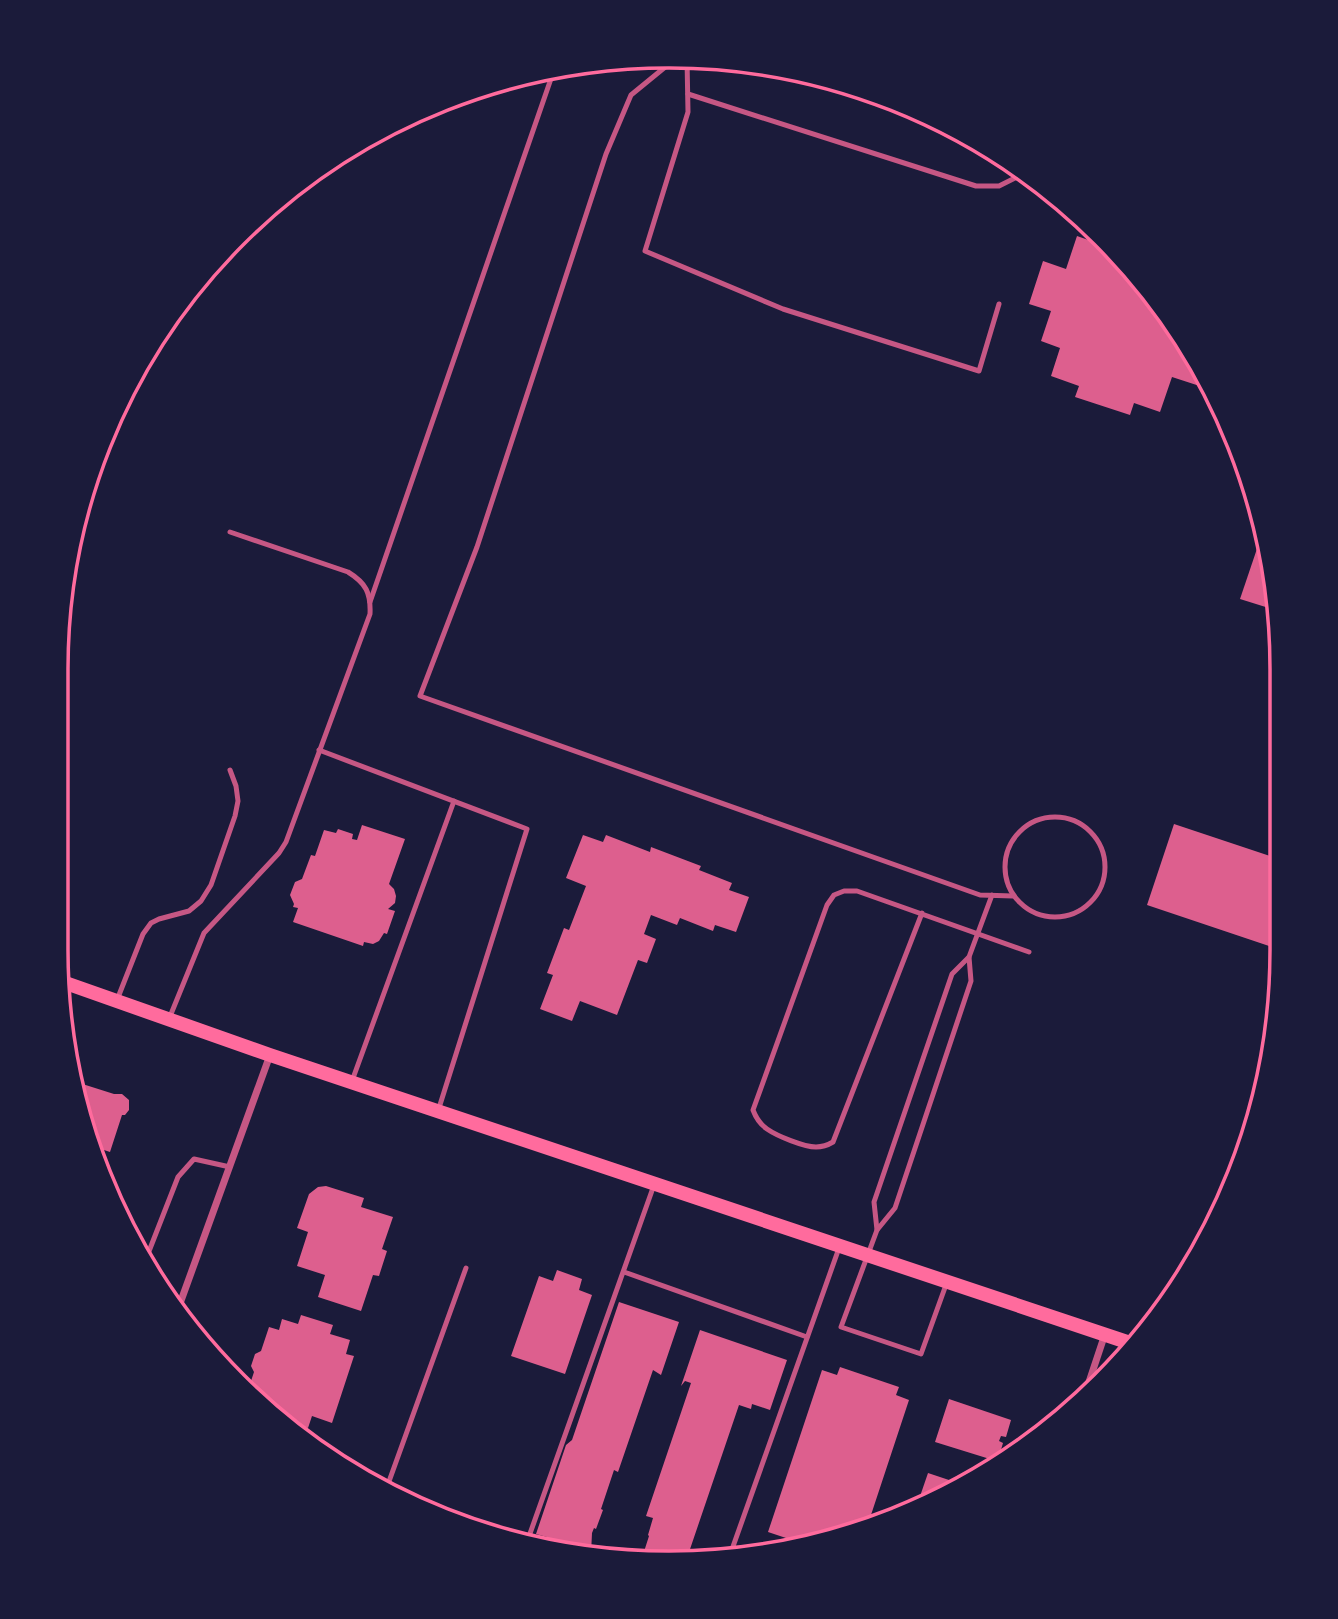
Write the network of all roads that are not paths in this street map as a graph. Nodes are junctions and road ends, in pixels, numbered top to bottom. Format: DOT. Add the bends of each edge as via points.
graph roads {
  1 [pos="664,68"];
  2 [pos="687,69"];
  3 [pos="550,80"];
  4 [pos="688,94"];
  5 [pos="1016,178"];
  6 [pos="999,304"];
  7 [pos="230,532"];
  8 [pos="370,602"];
  9 [pos="319,750"];
  10 [pos="230,770"];
  11 [pos="454,801"];
  12 [pos="992,895"];
  13 [pos="1013,896"];
  14 [pos="922,914"];
  15 [pos="978,934"];
  16 [pos="1029,952"];
  17 [pos="969,957"];
  18 [pos="70,984"];
  19 [pos="117,1001"];
  20 [pos="169,1019"];
  21 [pos="270,1055"];
  22 [pos="352,1082"];
  23 [pos="438,1111"];
  24 [pos="230,1167"];
  25 [pos="655,1183"];
  26 [pos="877,1230"];
  27 [pos="840,1245"];
  28 [pos="149,1250"];
  29 [pos="868,1254"];
  30 [pos="466,1268"];
  31 [pos="624,1272"];
  32 [pos="948,1281"];
  33 [pos="181,1301"];
  34 [pos="1105,1334"];
  35 [pos="807,1337"];
  36 [pos="1125,1341"];
  37 [pos="1090,1379"];
  38 [pos="389,1481"];
  39 [pos="530,1534"];
  40 [pos="733,1547"];
  1 -- 12 [label="lane" via="631,95 606,154 477,547 420,696 967,891"];
  2 -- 4 [label="lane"];
  3 -- 8 [label="lane"];
  4 -- 5 [label="lane" via="976,186 999,186"];
  4 -- 6 [label="lane" via="688,112 645,251 783,309 979,371"];
  7 -- 8 [label="lane" via="348,572 360,579"];
  8 -- 9 [label="lane" via="370,614"];
  9 -- 11 [label="lane"];
  9 -- 20 [label="lane" via="286,842 204,933"];
  10 -- 19 [label="lane" via="239,801 211,886 189,911 150,923"];
  11 -- 22 [label="lane"];
  11 -- 23 [label="lane" via="527,829"];
  12 -- 13 [label="lane"];
  12 -- 15 [label="lane"];
  13 -- 13 [label="lane" via="1024,908 1055,918 1087,908 1098,895 1106,864 1093,834 1064,817 1047,817 1018,833 1004,864"];
  14 -- 14 [label="lane" via="833,1142 814,1147 766,1128 753,1110 834,895 857,891"];
  14 -- 15 [label="lane"];
  15 -- 16 [label="lane"];
  15 -- 17 [label="lane"];
  17 -- 26 [label="lane" via="971,981 895,1208"];
  17 -- 26 [label="lane" via="952,974 874,1202"];
  18 -- 19 [label="main road"];
  19 -- 20 [label="main road"];
  20 -- 21 [label="main road"];
  21 -- 22 [label="main road"];
  21 -- 24 [label="street"];
  22 -- 23 [label="main road"];
  23 -- 25 [label="main road"];
  24 -- 28 [label="lane" via="194,1159 178,1177"];
  24 -- 33 [label="street"];
  25 -- 27 [label="main road"];
  25 -- 31 [label="lane"];
  26 -- 29 [label="lane"];
  27 -- 29 [label="main road"];
  27 -- 35 [label="lane"];
  29 -- 32 [label="main road"];
  29 -- 32 [label="lane" via="841,1327 921,1354"];
  30 -- 38 [label="lane"];
  31 -- 35 [label="lane"];
  31 -- 39 [label="lane"];
  32 -- 34 [label="main road"];
  34 -- 36 [label="main road"];
  34 -- 37 [label="street"];
  35 -- 40 [label="lane"];
}
